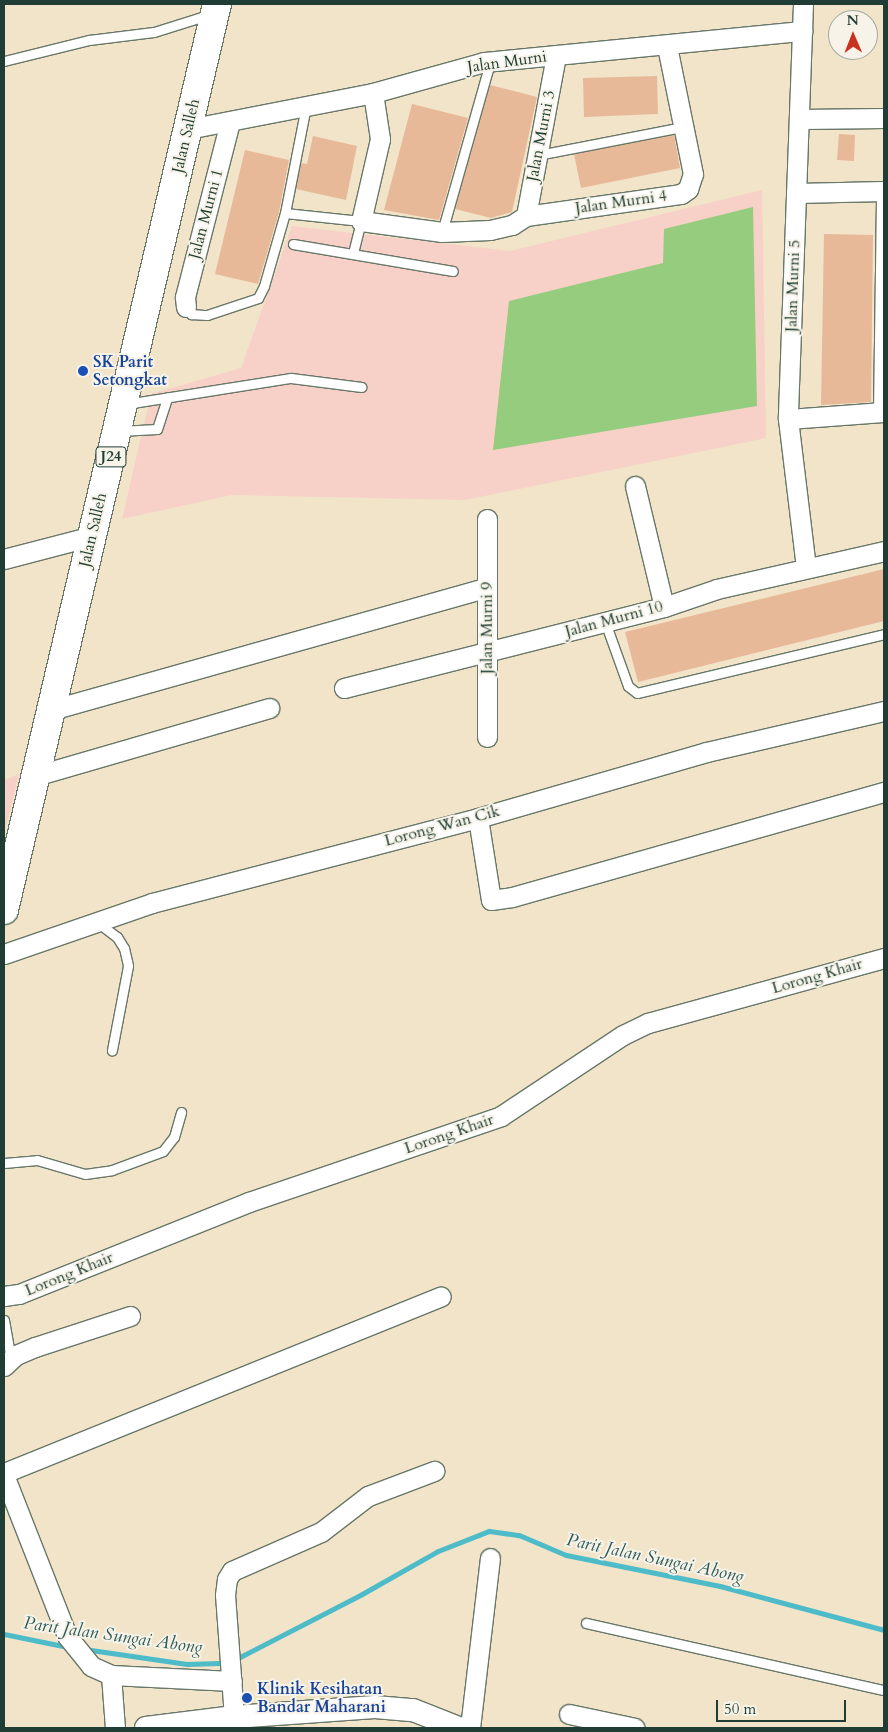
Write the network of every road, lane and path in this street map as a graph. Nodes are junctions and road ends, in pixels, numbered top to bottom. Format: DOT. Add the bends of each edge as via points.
graph roads {
  1 [pos="803,4"];
  2 [pos="216,8"];
  3 [pos="802,32"];
  4 [pos="667,46"];
  5 [pos="556,56"];
  6 [pos="4,61"];
  7 [pos="490,61"];
  8 [pos="373,93"];
  9 [pos="306,106"];
  10 [pos="884,118"];
  11 [pos="801,120"];
  12 [pos="230,122"];
  13 [pos="682,127"];
  14 [pos="188,129"];
  15 [pos="538,155"];
  16 [pos="883,191"];
  17 [pos="796,193"];
  18 [pos="285,213"];
  19 [pos="526,216"];
  20 [pos="360,221"];
  21 [pos="442,232"];
  22 [pos="293,244"];
  23 [pos="353,254"];
  24 [pos="453,271"];
  25 [pos="186,307"];
  26 [pos="361,387"];
  27 [pos="166,398"];
  28 [pos="123,404"];
  29 [pos="881,412"];
  30 [pos="788,419"];
  31 [pos="117,431"];
  32 [pos="635,486"];
  33 [pos="487,519"];
  34 [pos="92,536"];
  35 [pos="884,551"];
  36 [pos="4,560"];
  37 [pos="806,567"];
  38 [pos="486,588"];
  39 [pos="664,607"];
  40 [pos="605,622"];
  41 [pos="884,634"];
  42 [pos="486,652"];
  43 [pos="344,688"];
  44 [pos="269,708"];
  45 [pos="51,710"];
  46 [pos="884,711"];
  47 [pos="487,737"];
  48 [pos="35,776"];
  49 [pos="884,792"];
  50 [pos="478,818"];
  51 [pos="7,882"];
  52 [pos="4,910"];
  53 [pos="97,922"];
  54 [pos="4,954"];
  55 [pos="884,958"];
  56 [pos="112,1050"];
  57 [pos="181,1112"];
  58 [pos="4,1162"];
  59 [pos="4,1296"];
  60 [pos="441,1296"];
  61 [pos="130,1316"];
  62 [pos="4,1320"];
  63 [pos="7,1363"];
  64 [pos="434,1472"];
  65 [pos="5,1481"];
  66 [pos="490,1558"];
  67 [pos="586,1623"];
  68 [pos="111,1675"];
  69 [pos="232,1682"];
  70 [pos="884,1690"];
  71 [pos="569,1714"];
  72 [pos="234,1717"];
  73 [pos="167,1727"];
  74 [pos="115,1728"];
  75 [pos="146,1728"];
  76 [pos="459,1728"];
  77 [pos="470,1728"];
  78 [pos="635,1728"];
  1 -- 3 [label="street, Jalan Murni 5"];
  2 -- 6 [label="lane" via="154,32 53,48"];
  2 -- 14 [label="main road, Jalan Salleh / J24"];
  3 -- 4 [label="street, Jalan Murni"];
  3 -- 11 [label="street, Jalan Murni 5"];
  4 -- 5 [label="street, Jalan Murni"];
  4 -- 13 [label="street, Jalan Murni 4"];
  5 -- 7 [label="street, Jalan Murni"];
  5 -- 15 [label="street, Jalan Murni 3"];
  7 -- 8 [label="street, Jalan Murni"];
  7 -- 21 [label="lane"];
  8 -- 9 [label="street, Jalan Murni"];
  8 -- 20 [label="street" via="380,139"];
  9 -- 12 [label="street, Jalan Murni"];
  9 -- 18 [label="lane"];
  10 -- 11 [label="street"];
  11 -- 17 [label="street, Jalan Murni 5"];
  12 -- 14 [label="street, Jalan Murni"];
  12 -- 25 [label="street, Jalan Murni 1" via="185,297"];
  13 -- 15 [label="lane"];
  13 -- 19 [label="street, Jalan Murni 4" via="692,174 688,189 681,194"];
  14 -- 28 [label="main road, Jalan Salleh / J24"];
  15 -- 19 [label="street, Jalan Murni 3"];
  16 -- 17 [label="street"];
  16 -- 29 [label="lane"];
  17 -- 30 [label="street, Jalan Murni 5"];
  18 -- 20 [label="lane"];
  18 -- 25 [label="lane" via="258,298 207,315 191,314"];
  19 -- 21 [label="street" via="512,225 490,230"];
  20 -- 21 [label="street"];
  20 -- 23 [label="lane"];
  22 -- 23 [label="lane"];
  23 -- 24 [label="lane"];
  26 -- 27 [label="lane" via="291,378"];
  27 -- 28 [label="lane"];
  27 -- 31 [label="lane" via="157,429"];
  28 -- 31 [label="main road, Jalan Salleh / J24"];
  29 -- 30 [label="street"];
  30 -- 37 [label="street, Jalan Murni 5"];
  31 -- 34 [label="main road, Jalan Salleh / J24"];
  32 -- 39 [label="street"];
  33 -- 38 [label="street, Jalan Murni 9"];
  34 -- 36 [label="street"];
  34 -- 45 [label="main road, Jalan Salleh / J24"];
  35 -- 37 [label="street, Jalan Murni 10"];
  37 -- 39 [label="street, Jalan Murni 10" via="717,589"];
  38 -- 42 [label="street, Jalan Murni 9"];
  38 -- 45 [label="street"];
  39 -- 40 [label="street, Jalan Murni 10"];
  40 -- 41 [label="lane" via="628,686 638,693"];
  40 -- 42 [label="street, Jalan Murni 10"];
  42 -- 43 [label="street, Jalan Murni 10"];
  42 -- 47 [label="street, Jalan Murni 9"];
  44 -- 48 [label="street"];
  45 -- 48 [label="main road, Jalan Salleh / J24"];
  46 -- 50 [label="street, Lorong Wan Cik" via="706,752"];
  48 -- 51 [label="main road, Jalan Salleh / J24"];
  49 -- 50 [label="street" via="512,897 491,900"];
  50 -- 53 [label="street, Lorong Wan Cik" via="152,903"];
  51 -- 52 [label="main road, Jalan Salleh / J24"];
  53 -- 54 [label="street, Lorong Wan Cik"];
  53 -- 56 [label="lane" via="117,937 124,948 128,966"];
  55 -- 59 [label="street, Lorong Khair" via="648,1023 623,1035 501,1116 249,1202 18,1294"];
  57 -- 58 [label="lane" via="174,1137 164,1151 112,1170 85,1174 36,1160"];
  60 -- 65 [label="street"];
  61 -- 63 [label="street" via="35,1347"];
  62 -- 63 [label="lane"];
  64 -- 69 [label="street" via="368,1496 321,1532 232,1571 227,1580 226,1595"];
  65 -- 68 [label="street" via="68,1636 82,1658"];
  66 -- 77 [label="street"];
  67 -- 70 [label="lane"];
  68 -- 69 [label="street"];
  68 -- 74 [label="street"];
  69 -- 72 [label="street"];
  71 -- 78 [label="street"];
  72 -- 73 [label="street"];
  72 -- 76 [label="street" via="375,1707 413,1710"];
  73 -- 75 [label="street"];
}
